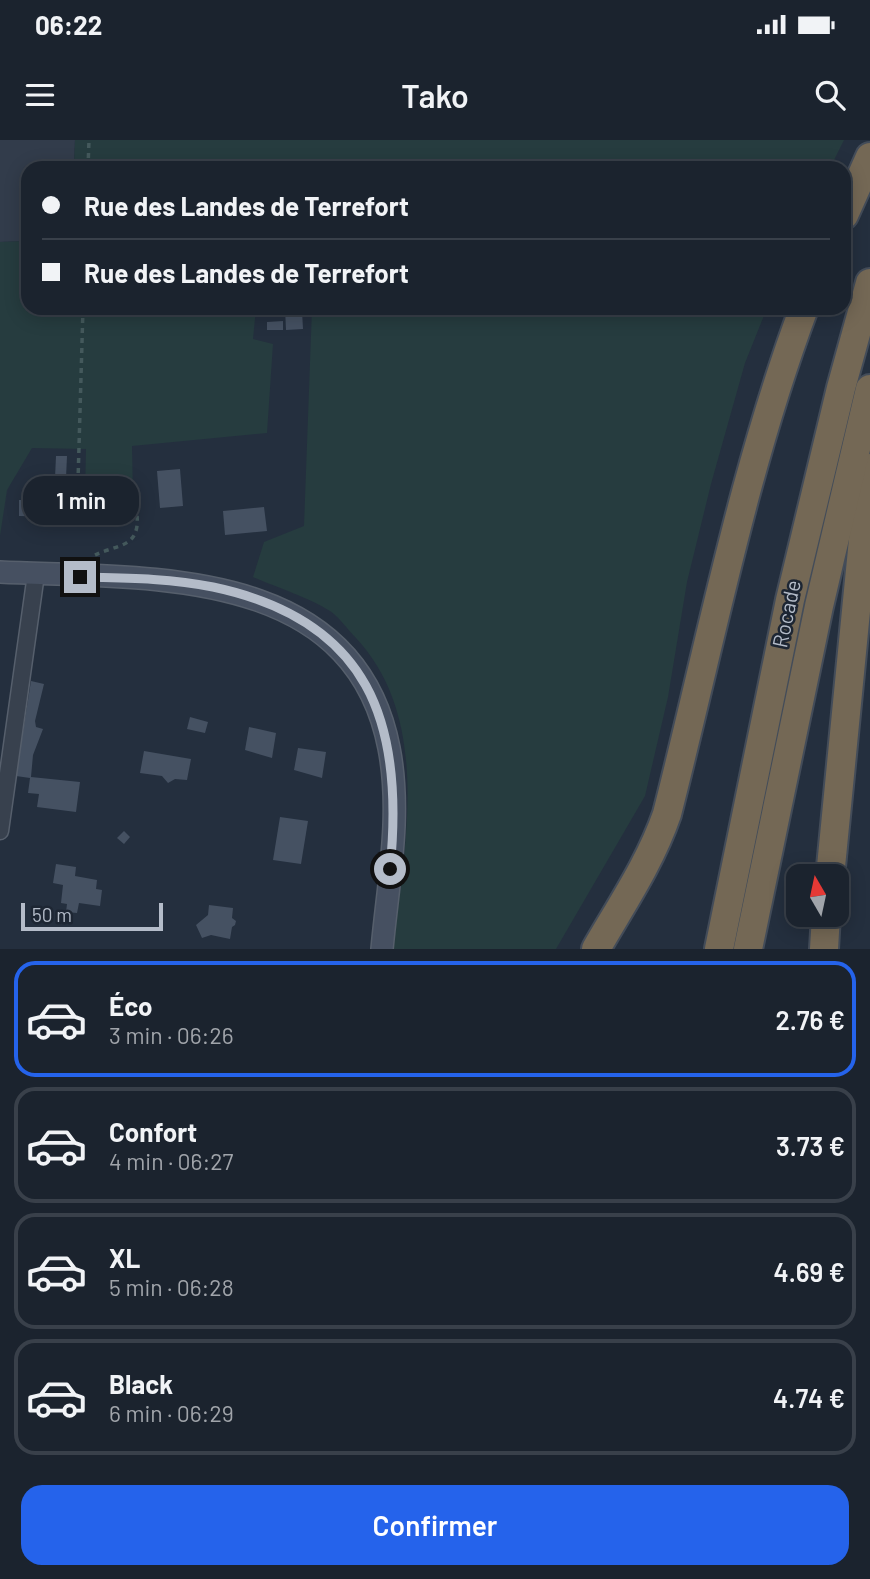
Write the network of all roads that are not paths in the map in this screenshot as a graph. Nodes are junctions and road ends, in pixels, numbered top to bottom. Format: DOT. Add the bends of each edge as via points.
graph roads {
  1 [pos="870,157"];
  2 [pos="851,199"];
  3 [pos="870,283"];
  4 [pos="801,315"];
  5 [pos="870,389"];
  6 [pos="870,468"];
  7 [pos="0,572"];
  8 [pos="36,574"];
  9 [pos="0,831"];
  10 [pos="831,864"];
  11 [pos="825,928"];
  12 [pos="382,949"];
  13 [pos="596,949"];
  14 [pos="719,949"];
  15 [pos="748,949"];
  16 [pos="824,949"];
  1 -- 2 [label="highway"];
  3 -- 14 [label="highway, Rocade" via="793,587"];
  4 -- 13 [label="highway" via="754,462 667,814 642,874"];
  5 -- 15 [label="highway" via="819,606"];
  6 -- 10 [label="highway"];
  7 -- 8 [label="street"];
  8 -- 9 [label="street"];
  8 -- 12 [label="street" via="188,583 237,593 269,603 331,641 375,700 389,748 393,843"];
  11 -- 16 [label="highway"];
}
